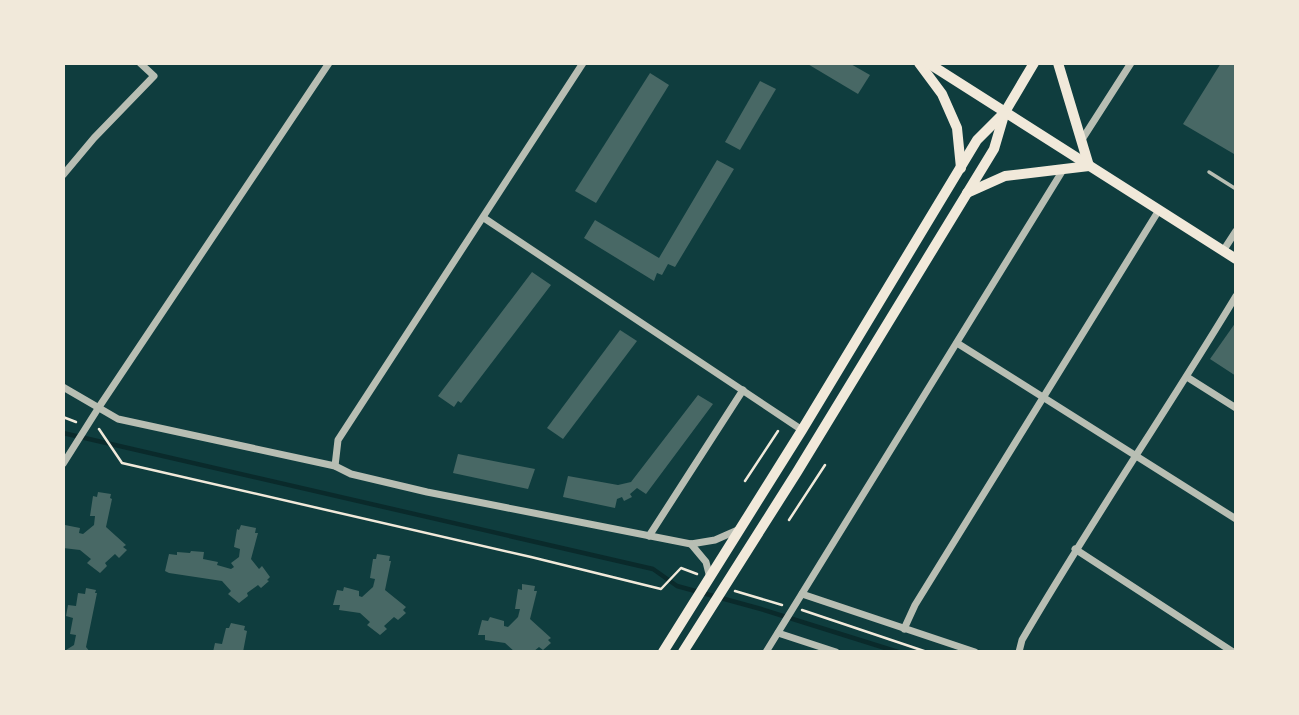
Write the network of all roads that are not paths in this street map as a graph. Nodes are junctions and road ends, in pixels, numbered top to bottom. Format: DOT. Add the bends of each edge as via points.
graph roads {
  1 [pos="140,63"];
  2 [pos="329,63"];
  3 [pos="583,63"];
  4 [pos="919,63"];
  5 [pos="928,63"];
  6 [pos="1034,63"];
  7 [pos="1058,63"];
  8 [pos="1131,63"];
  9 [pos="1005,112"];
  10 [pos="1081,141"];
  11 [pos="1089,166"];
  12 [pos="961,168"];
  13 [pos="1063,170"];
  14 [pos="1209,172"];
  15 [pos="63,175"];
  16 [pos="1236,189"];
  17 [pos="967,193"];
  18 [pos="1159,211"];
  19 [pos="484,218"];
  20 [pos="1236,230"];
  21 [pos="1223,251"];
  22 [pos="1236,259"];
  23 [pos="1236,296"];
  24 [pos="957,343"];
  25 [pos="1187,377"];
  26 [pos="63,387"];
  27 [pos="743,390"];
  28 [pos="1043,397"];
  29 [pos="99,407"];
  30 [pos="1236,408"];
  31 [pos="802,430"];
  32 [pos="1137,456"];
  33 [pos="64,462"];
  34 [pos="335,466"];
  35 [pos="1236,519"];
  36 [pos="740,529"];
  37 [pos="649,536"];
  38 [pos="691,544"];
  39 [pos="1075,549"];
  40 [pos="711,564"];
  41 [pos="803,594"];
  42 [pos="904,629"];
  43 [pos="778,633"];
  44 [pos="663,652"];
  45 [pos="683,652"];
  46 [pos="766,652"];
  47 [pos="836,652"];
  48 [pos="975,652"];
  49 [pos="1019,652"];
  50 [pos="1233,652"];
  1 -- 15 [label="street" via="154,76"];
  2 -- 29 [label="street"];
  3 -- 19 [label="street"];
  4 -- 12 [label="main road" via="942,94 957,128"];
  5 -- 9 [label="main road"];
  6 -- 9 [label="main road"];
  7 -- 10 [label="main road"];
  8 -- 10 [label="street"];
  9 -- 11 [label="main road"];
  9 -- 12 [label="main road" via="977,141"];
  9 -- 17 [label="main road" via="994,149"];
  10 -- 11 [label="main road"];
  11 -- 13 [label="main road"];
  11 -- 18 [label="main road"];
  12 -- 31 [label="main road"];
  13 -- 17 [label="main road" via="1005,176"];
  13 -- 24 [label="street"];
  14 -- 16 [label="lane"];
  17 -- 45 [label="main road"];
  18 -- 21 [label="main road"];
  18 -- 28 [label="street"];
  19 -- 27 [label="street"];
  19 -- 34 [label="street" via="338,440"];
  20 -- 21 [label="street"];
  21 -- 22 [label="main road"];
  23 -- 25 [label="street"];
  24 -- 28 [label="street"];
  24 -- 41 [label="street"];
  25 -- 30 [label="street"];
  25 -- 32 [label="street"];
  26 -- 29 [label="street"];
  27 -- 31 [label="street"];
  27 -- 37 [label="street"];
  28 -- 32 [label="street"];
  28 -- 42 [label="street"];
  29 -- 33 [label="street"];
  29 -- 34 [label="street" via="118,419"];
  31 -- 36 [label="main road"];
  32 -- 35 [label="street"];
  32 -- 39 [label="street"];
  34 -- 37 [label="street" via="427,492"];
  36 -- 38 [label="street"];
  36 -- 40 [label="main road"];
  37 -- 38 [label="street"];
  38 -- 40 [label="street"];
  39 -- 49 [label="street"];
  39 -- 50 [label="street"];
  40 -- 44 [label="main road" via="710,578"];
  41 -- 42 [label="street"];
  41 -- 43 [label="street"];
  42 -- 48 [label="street"];
  43 -- 46 [label="street"];
  43 -- 47 [label="street"];
}
